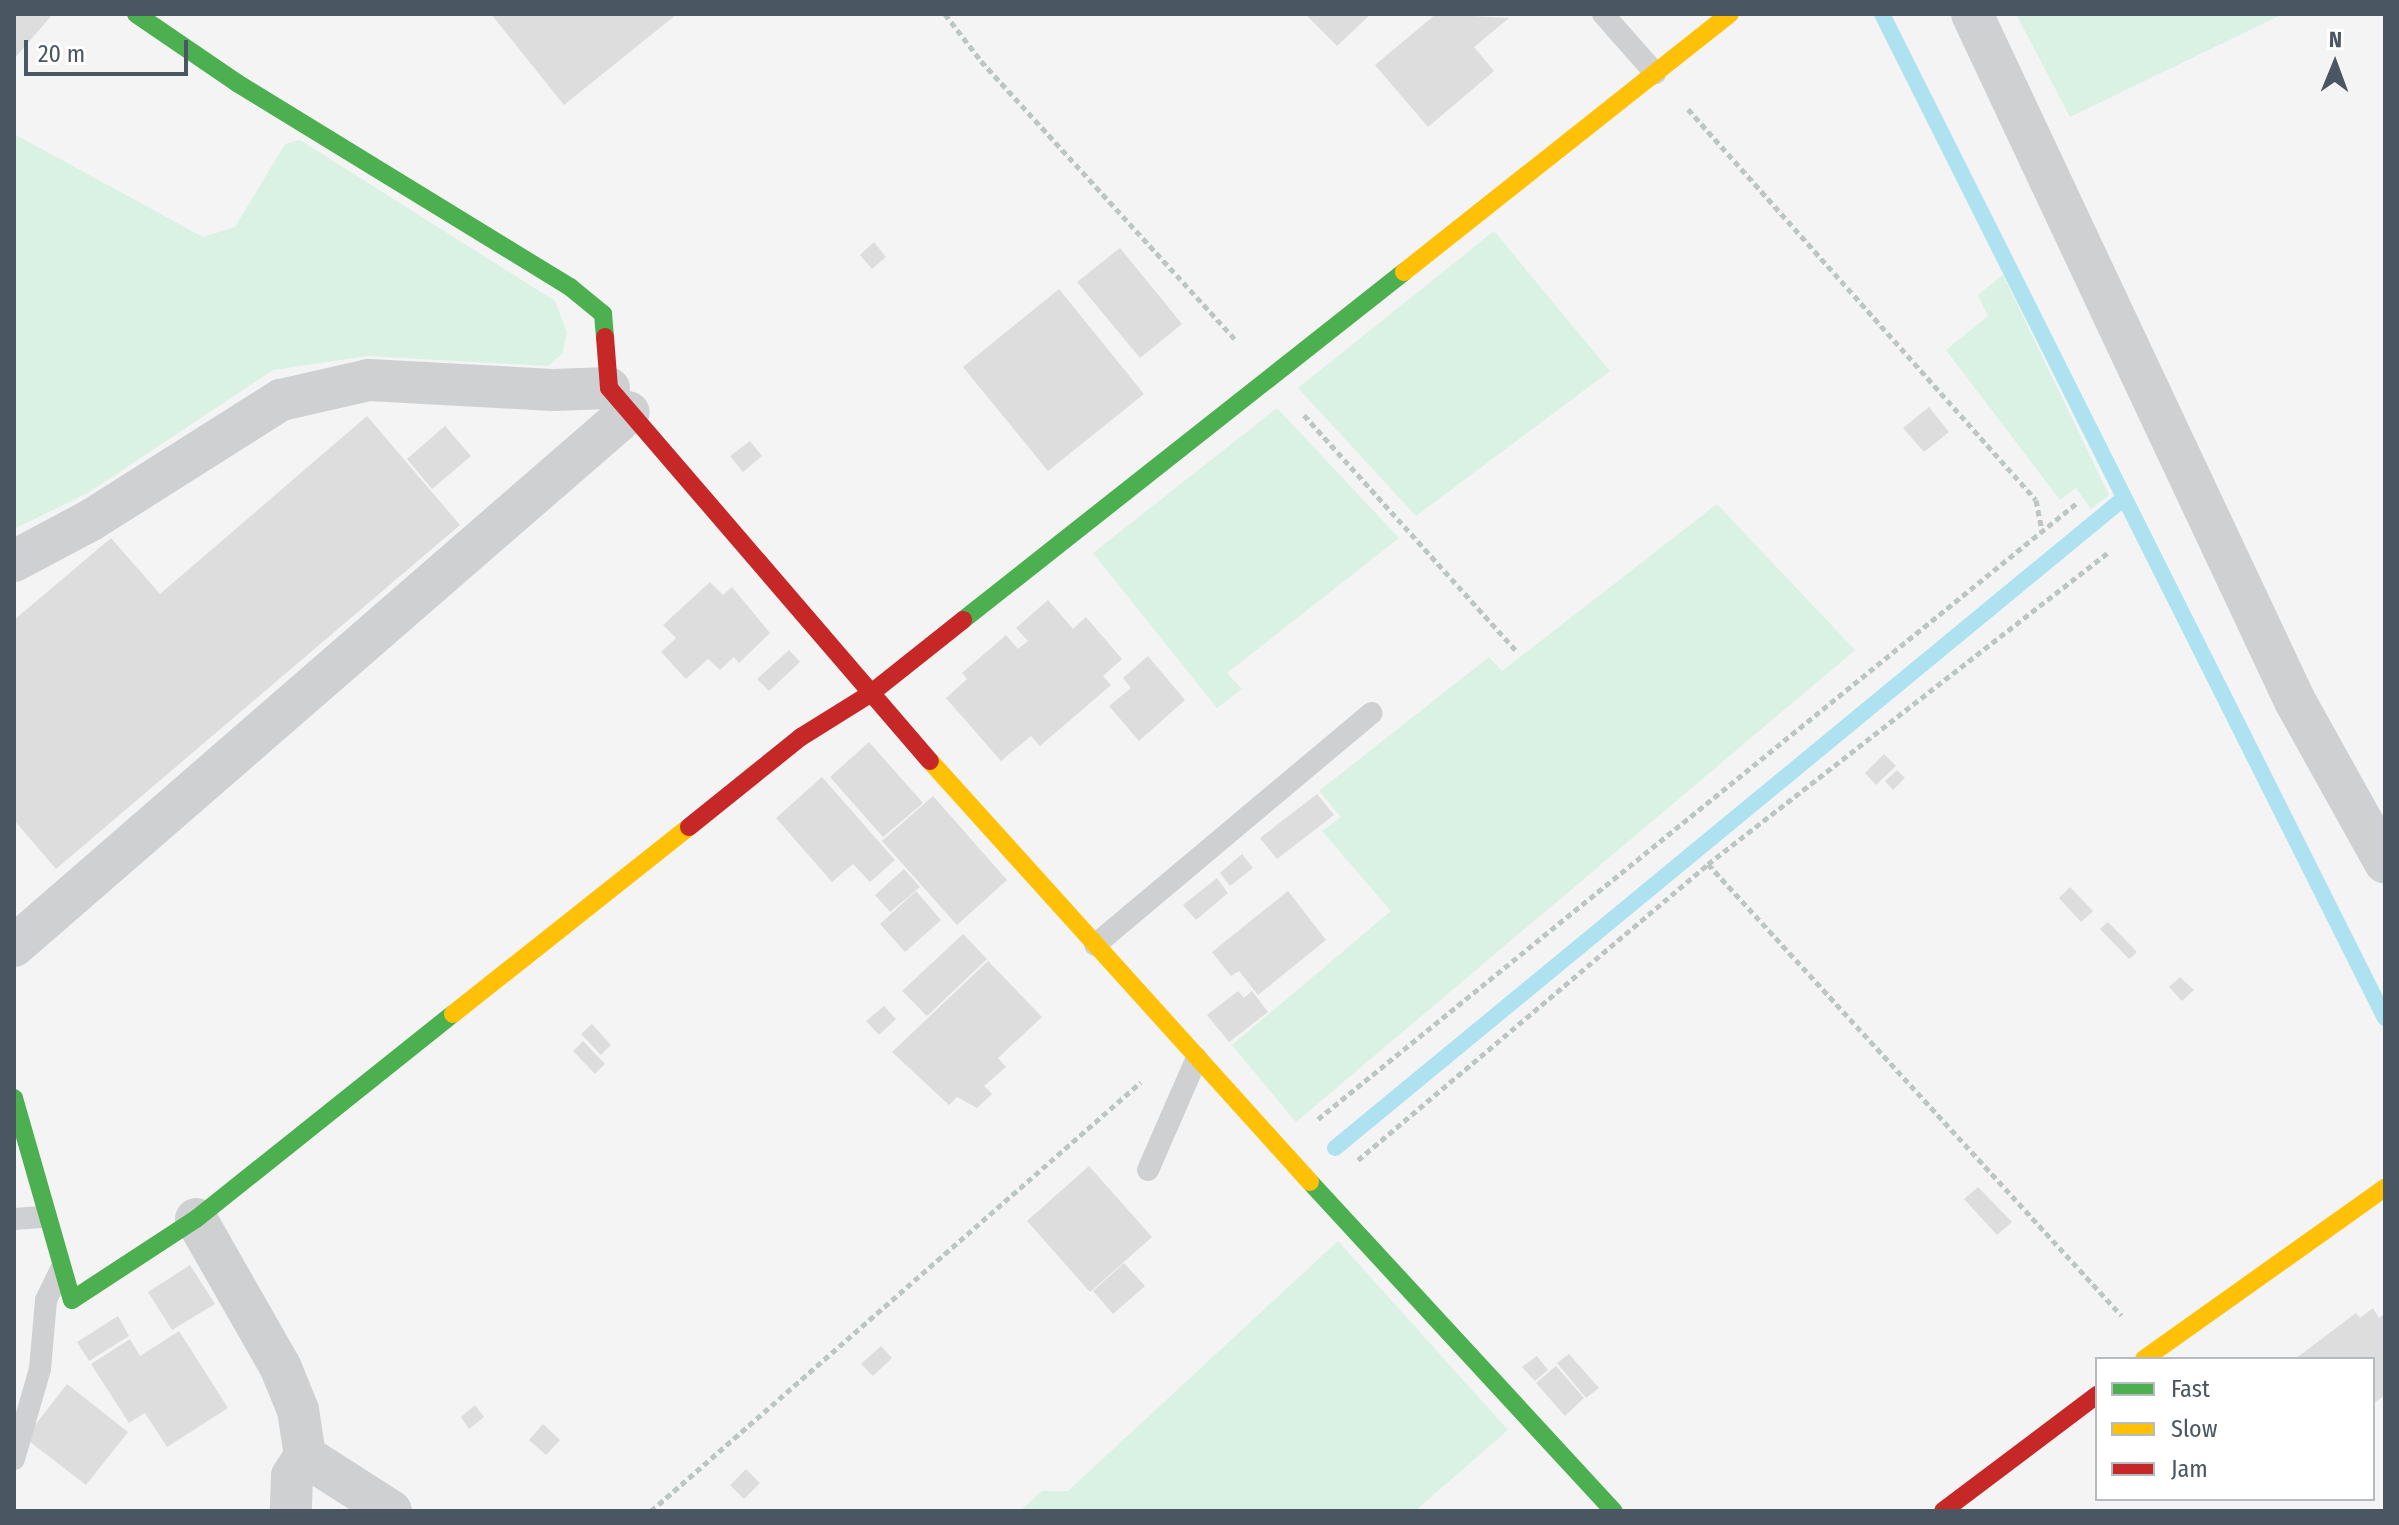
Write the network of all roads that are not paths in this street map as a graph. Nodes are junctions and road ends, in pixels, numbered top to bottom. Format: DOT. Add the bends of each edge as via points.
graph roads {
  1 [pos="136,14"];
  2 [pos="1603,14"];
  3 [pos="1730,14"];
  4 [pos="1972,14"];
  5 [pos="1655,73"];
  6 [pos="619,400"];
  7 [pos="14,561"];
  8 [pos="870,694"];
  9 [pos="1371,713"];
  10 [pos="2385,863"];
  11 [pos="1095,945"];
  12 [pos="14,946"];
  13 [pos="1190,1051"];
  14 [pos="14,1098"];
  15 [pos="1148,1170"];
  16 [pos="2385,1188"];
  17 [pos="46,1217"];
  18 [pos="14,1219"];
  19 [pos="196,1219"];
  20 [pos="62,1267"];
  21 [pos="2149,1355"];
  22 [pos="2095,1397"];
  23 [pos="305,1456"];
  24 [pos="14,1459"];
  25 [pos="291,1511"];
  26 [pos="391,1511"];
  27 [pos="1614,1511"];
  28 [pos="1943,1511"];
  1 -- 6 [label="street" via="237,83 570,287 603,314"];
  2 -- 5 [label="lane"];
  3 -- 5 [label="street"];
  4 -- 10 [label="street" via="2295,701"];
  5 -- 8 [label="street"];
  6 -- 7 [label="street" via="553,390 369,380 281,400 91,520"];
  6 -- 8 [label="street"];
  6 -- 12 [label="street"];
  8 -- 11 [label="street"];
  8 -- 19 [label="street" via="801,737"];
  9 -- 11 [label="lane"];
  11 -- 13 [label="street"];
  13 -- 15 [label="lane"];
  13 -- 27 [label="street"];
  14 -- 17 [label="street"];
  16 -- 21 [label="street"];
  17 -- 18 [label="lane"];
  17 -- 20 [label="street"];
  19 -- 20 [label="street" via="72,1300"];
  19 -- 23 [label="street" via="280,1366 298,1410"];
  20 -- 24 [label="lane" via="46,1300 40,1369"];
  22 -- 28 [label="street"];
  23 -- 25 [label="street" via="292,1476"];
  23 -- 26 [label="street"];
}
